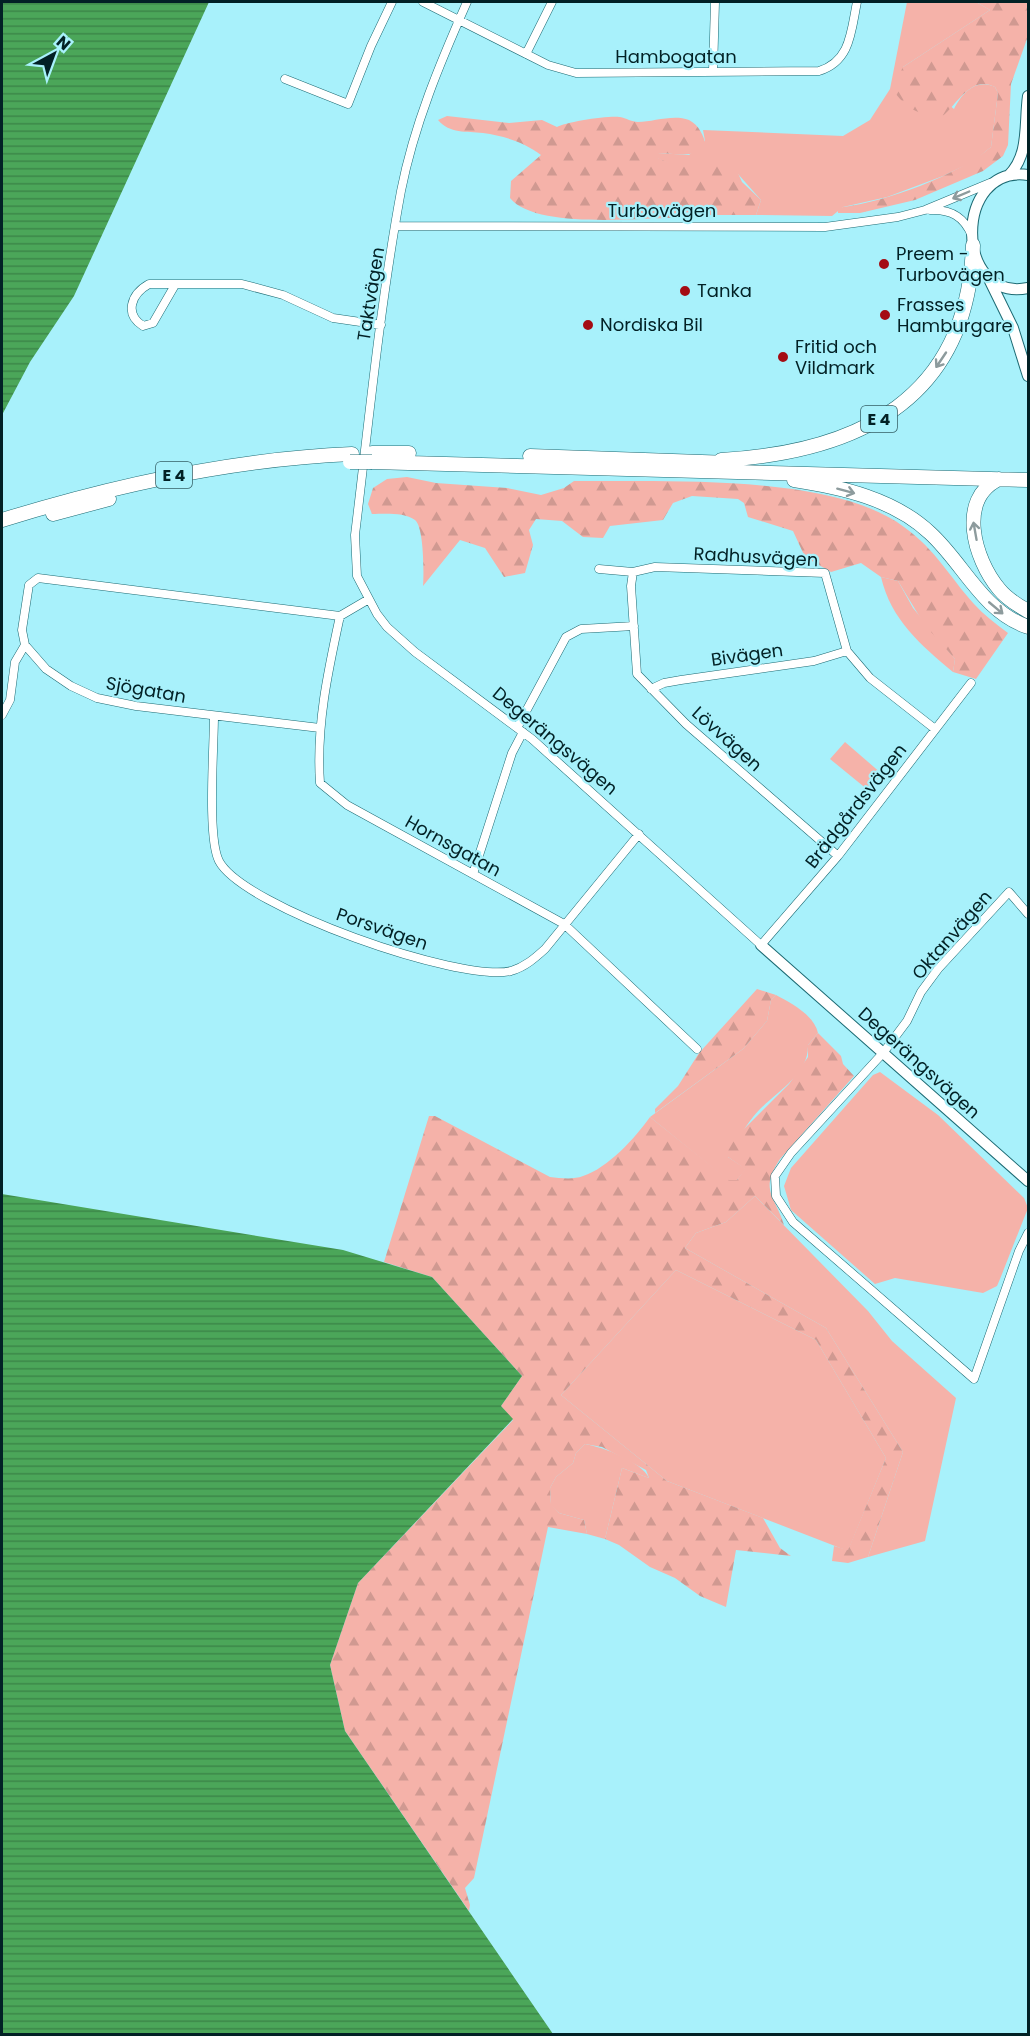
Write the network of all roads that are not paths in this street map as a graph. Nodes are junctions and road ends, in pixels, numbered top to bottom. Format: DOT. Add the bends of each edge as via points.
graph roads {
  1 [pos="392,2"];
  2 [pos="423,2"];
  3 [pos="467,2"];
  4 [pos="552,2"];
  5 [pos="715,2"];
  6 [pos="857,2"];
  7 [pos="459,20"];
  8 [pos="526,54"];
  9 [pos="712,72"];
  10 [pos="285,79"];
  11 [pos="1029,96"];
  12 [pos="1029,175"];
  13 [pos="1008,176"];
  14 [pos="997,180"];
  15 [pos="925,210"];
  16 [pos="397,226"];
  17 [pos="973,241"];
  18 [pos="987,276"];
  19 [pos="175,285"];
  20 [pos="1029,288"];
  21 [pos="381,325"];
  22 [pos="1029,376"];
  23 [pos="351,458"];
  24 [pos="372,458"];
  25 [pos="678,461"];
  26 [pos="705,472"];
  27 [pos="1029,472"];
  28 [pos="999,479"];
  29 [pos="1029,480"];
  30 [pos="2,520"];
  31 [pos="2,528"];
  32 [pos="599,569"];
  33 [pos="633,572"];
  34 [pos="369,599"];
  35 [pos="1029,611"];
  36 [pos="340,616"];
  37 [pos="634,626"];
  38 [pos="1029,627"];
  39 [pos="25,645"];
  40 [pos="847,651"];
  41 [pos="971,683"];
  42 [pos="651,689"];
  43 [pos="2,715"];
  44 [pos="214,716"];
  45 [pos="320,729"];
  46 [pos="935,729"];
  47 [pos="520,730"];
  48 [pos="639,834"];
  49 [pos="838,856"];
  50 [pos="473,874"];
  51 [pos="1029,914"];
  52 [pos="564,924"];
  53 [pos="761,945"];
  54 [pos="697,1049"];
  55 [pos="883,1053"];
  56 [pos="1029,1181"];
  57 [pos="1029,1233"];
  1 -- 10 [label="street" via="348,105"];
  2 -- 7 [label="street, Hambogatan"];
  3 -- 7 [label="street, Taktvägen"];
  4 -- 8 [label="street"];
  5 -- 9 [label="street"];
  6 -- 9 [label="street, Hambogatan" via="843,57 835,66 819,71"];
  7 -- 8 [label="street, Hambogatan"];
  7 -- 16 [label="street, Taktvägen" via="419,122"];
  8 -- 9 [label="street, Hambogatan" via="576,73"];
  11 -- 13 [label="main road" via="1024,155"];
  12 -- 13 [label="main road"];
  13 -- 14 [label="main road"];
  14 -- 15 [label="street, Turbovägen, one-way"];
  14 -- 17 [label="main road" via="978,202"];
  15 -- 16 [label="street, Turbovägen" via="898,218 825,227"];
  15 -- 17 [label="street, Turbovägen" via="953,213 963,220"];
  16 -- 21 [label="street, Taktvägen"];
  17 -- 18 [label="main road" via="978,262"];
  17 -- 25 [label="highway, E 4, one-way" via="969,294 956,336 930,376 894,410 852,433 805,449 767,456"];
  18 -- 20 [label="main road" via="1008,289"];
  18 -- 22 [label="main road" via="1013,328"];
  19 -- 19 [label="street" via="145,286 131,303 136,321 143,326 153,323"];
  19 -- 21 [label="street" via="260,287 333,318"];
  21 -- 34 [label="street, Taktvägen" via="355,535 357,576"];
  23 -- 24 [label="highway, E 4, bridge"];
  23 -- 30 [label="highway, E 4" via="267,460 176,475 85,495"];
  23 -- 31 [label="highway, E 4" via="159,487"];
  24 -- 25 [label="highway, E 4"];
  24 -- 26 [label="highway, E 4"];
  25 -- 27 [label="highway, E 4"];
  26 -- 28 [label="highway, E 4"];
  26 -- 38 [label="highway, E 4, one-way" via="823,485 891,506 929,532 994,607"];
  28 -- 29 [label="highway, E 4"];
  35 -- 28 [label="highway, one-way" via="997,587 982,559 974,525 977,500 985,488"];
  32 -- 33 [label="street, Radhusvägen"];
  33 -- 37 [label="street"];
  33 -- 40 [label="street, Radhusvägen" via="655,567 825,573"];
  34 -- 36 [label="street"];
  34 -- 47 [label="street, Degerängsvägen" via="387,627 405,644"];
  36 -- 39 [label="street" via="38,578 29,585 22,630"];
  36 -- 45 [label="street, Hornsgatan"];
  37 -- 42 [label="street, Lövvägen" via="637,674"];
  37 -- 47 [label="street" via="581,629 566,637"];
  39 -- 43 [label="street" via="15,662 10,700"];
  39 -- 44 [label="street, Sjögatan" via="46,669 97,698"];
  40 -- 42 [label="street, Bivägen" via="814,661 681,680"];
  40 -- 46 [label="street, Radhusvägen" via="870,678"];
  41 -- 46 [label="street, Brädgårdsvägen"];
  42 -- 49 [label="street, Lövvägen"];
  44 -- 45 [label="street, Sjögatan"];
  44 -- 52 [label="street, Porsvägen" via="214,850 232,876 264,897 354,939 479,971 511,971 529,963"];
  45 -- 50 [label="street, Hornsgatan" via="320,783 331,795"];
  46 -- 49 [label="street, Brädgårdsvägen"];
  47 -- 48 [label="street, Degerängsvägen"];
  47 -- 50 [label="street"];
  48 -- 52 [label="street, Porsvägen"];
  48 -- 53 [label="street, Degerängsvägen"];
  49 -- 53 [label="street, Brädgårdsvägen"];
  50 -- 52 [label="street, Hornsgatan"];
  51 -- 55 [label="street, Oktanvägen" via="1009,892 938,969"];
  52 -- 54 [label="street, Hornsgatan"];
  53 -- 55 [label="main road, Degerängsvägen"];
  55 -- 56 [label="main road, Degerängsvägen"];
  55 -- 57 [label="street" via="791,1153 775,1176 776,1196 793,1222 974,1380 1019,1251"];
}
